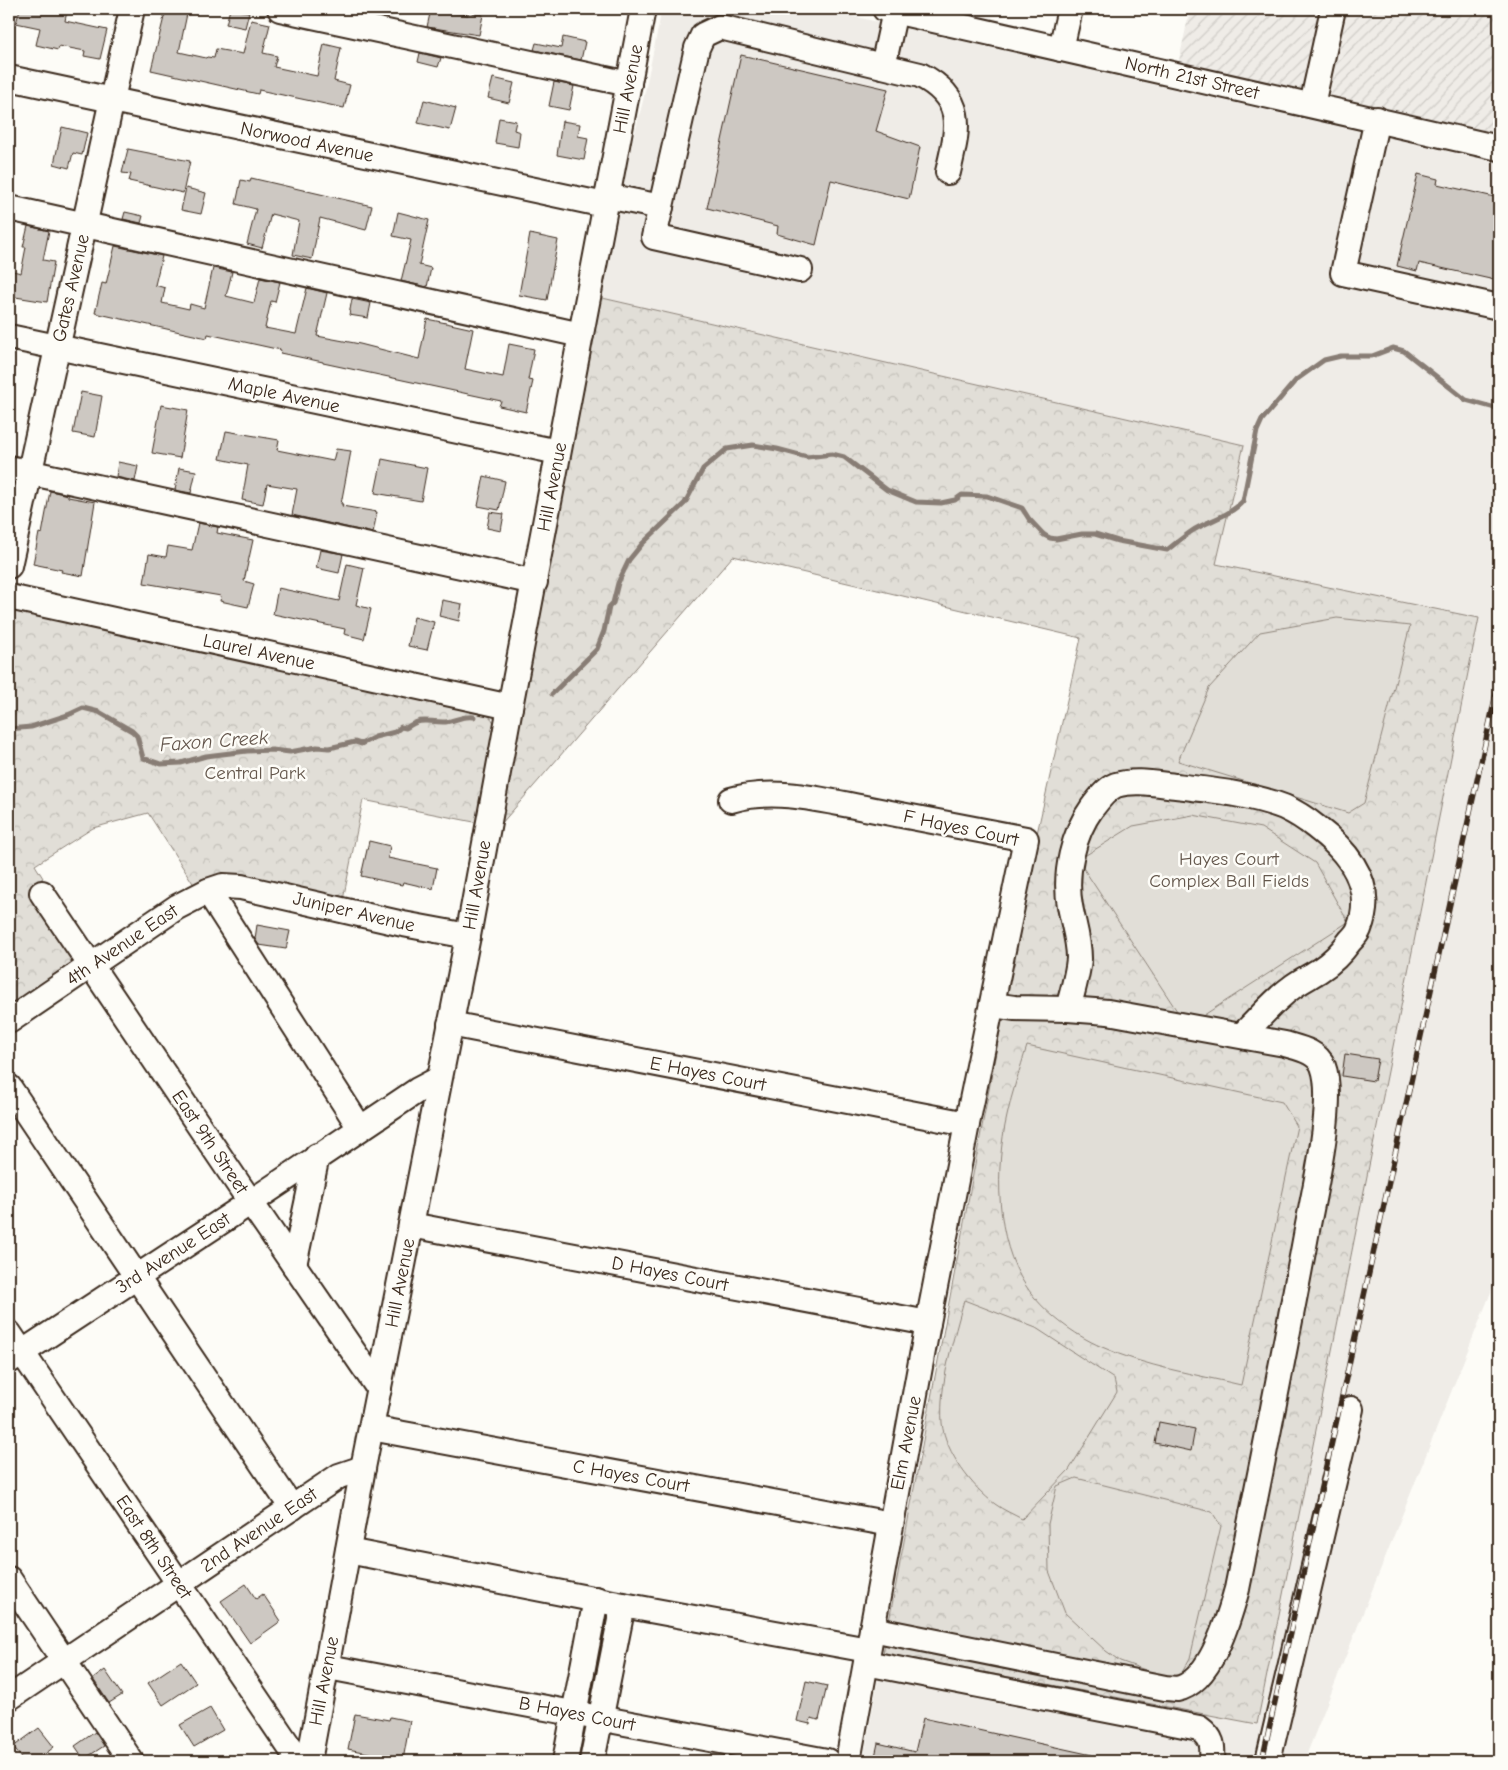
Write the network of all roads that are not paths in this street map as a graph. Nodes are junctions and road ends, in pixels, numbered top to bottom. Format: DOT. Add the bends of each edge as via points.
graph roads {
  1 [pos="132,9"];
  2 [pos="280,9"];
  3 [pos="643,9"];
  4 [pos="1070,9"];
  5 [pos="1333,9"];
  6 [pos="890,10"];
  7 [pos="1061,49"];
  8 [pos="883,66"];
  9 [pos="9,78"];
  10 [pos="629,84"];
  11 [pos="112,100"];
  12 [pos="1312,105"];
  13 [pos="1377,120"];
  14 [pos="1499,148"];
  15 [pos="948,172"];
  16 [pos="606,201"];
  17 [pos="661,207"];
  18 [pos="9,208"];
  19 [pos="85,225"];
  20 [pos="800,270"];
  21 [pos="1499,307"];
  22 [pos="580,335"];
  23 [pos="9,337"];
  24 [pos="58,347"];
  25 [pos="558,452"];
  26 [pos="19,470"];
  27 [pos="9,566"];
  28 [pos="535,582"];
  29 [pos="9,597"];
  30 [pos="510,707"];
  31 [pos="731,800"];
  32 [pos="241,887"];
  33 [pos="208,891"];
  34 [pos="42,894"];
  35 [pos="468,936"];
  36 [pos="91,966"];
  37 [pos="992,1005"];
  38 [pos="1068,1009"];
  39 [pos="9,1021"];
  40 [pos="450,1024"];
  41 [pos="1242,1035"];
  42 [pos="439,1079"];
  43 [pos="9,1087"];
  44 [pos="967,1124"];
  45 [pos="360,1128"];
  46 [pos="317,1156"];
  47 [pos="251,1202"];
  48 [pos="411,1225"];
  49 [pos="294,1265"];
  50 [pos="137,1277"];
  51 [pos="928,1323"];
  52 [pos="9,1333"];
  53 [pos="15,1356"];
  54 [pos="379,1389"];
  55 [pos="1351,1409"];
  56 [pos="371,1428"];
  57 [pos="363,1468"];
  58 [pos="292,1508"];
  59 [pos="891,1524"];
  60 [pos="348,1551"];
  61 [pos="9,1579"];
  62 [pos="178,1584"];
  63 [pos="596,1599"];
  64 [pos="623,1605"];
  65 [pos="869,1647"];
  66 [pos="64,1662"];
  67 [pos="328,1667"];
  68 [pos="9,1698"];
  69 [pos="575,1713"];
  70 [pos="601,1718"];
  71 [pos="131,1761"];
  72 [pos="299,1761"];
  73 [pos="309,1761"];
  74 [pos="565,1761"];
  75 [pos="592,1761"];
  76 [pos="827,1761"];
  77 [pos="848,1761"];
  78 [pos="1212,1761"];
  79 [pos="1268,1761"];
  1 -- 11 [label="street, Gates Avenue"];
  2 -- 10 [label="street"];
  3 -- 10 [label="street, Hill Avenue"];
  4 -- 7 [label="street"];
  5 -- 12 [label="street"];
  6 -- 7 [label="street, North 21st Street"];
  6 -- 8 [label="street"];
  7 -- 12 [label="street, North 21st Street"];
  8 -- 15 [label="street" via="920,75 945,91 957,123"];
  8 -- 17 [label="street" via="720,27 703,35 697,48"];
  9 -- 11 [label="street, Norwood Avenue"];
  10 -- 16 [label="street, Hill Avenue"];
  11 -- 16 [label="street, Norwood Avenue"];
  11 -- 19 [label="street, Gates Avenue"];
  12 -- 13 [label="street, North 21st Street"];
  13 -- 14 [label="street, North 21st Street"];
  13 -- 21 [label="street" via="1343,273"];
  16 -- 17 [label="street, Norwood Avenue"];
  16 -- 22 [label="street, Hill Avenue"];
  17 -- 20 [label="street" via="654,237"];
  18 -- 19 [label="street"];
  19 -- 22 [label="street"];
  19 -- 24 [label="street, Gates Avenue"];
  22 -- 25 [label="street, Hill Avenue"];
  23 -- 24 [label="street, Maple Avenue"];
  24 -- 25 [label="street, Maple Avenue"];
  24 -- 26 [label="street, Gates Avenue"];
  25 -- 28 [label="street, Hill Avenue"];
  26 -- 27 [label="street, Gates Avenue"];
  26 -- 28 [label="street"];
  28 -- 30 [label="street, Hill Avenue"];
  29 -- 30 [label="street, Laurel Avenue"];
  30 -- 35 [label="street, Hill Avenue"];
  31 -- 37 [label="street, F Hayes Court" via="760,794 792,796 1026,839"];
  32 -- 33 [label="street, 4th Avenue East" via="223,886"];
  32 -- 35 [label="street, Juniper Avenue"];
  33 -- 36 [label="street, 4th Avenue East" via="177,907"];
  33 -- 45 [label="street"];
  34 -- 36 [label="street, East 9th Street"];
  35 -- 40 [label="street, Hill Avenue"];
  36 -- 39 [label="street, 4th Avenue East"];
  36 -- 47 [label="street, East 9th Street"];
  37 -- 38 [label="street"];
  37 -- 44 [label="street, F Hayes Court"];
  38 -- 41 [label="street" via="1108,1012"];
  38 -- 41 [label="street" via="1079,958 1068,884 1077,836 1091,810 1114,786 1133,782 1206,789 1274,804 1302,817 1346,853 1358,872 1364,894 1358,931 1344,949 1322,968 1290,988"];
  40 -- 42 [label="street, Hill Avenue"];
  40 -- 44 [label="street, E Hayes Court"];
  41 -- 65 [label="street" via="1308,1050 1317,1057 1323,1065 1326,1084 1325,1121 1238,1589 1227,1627 1211,1658 1190,1682 1177,1688 1165,1688"];
  42 -- 45 [label="street, 3rd Avenue East"];
  42 -- 48 [label="street, Hill Avenue"];
  43 -- 50 [label="street"];
  44 -- 51 [label="street, Elm Avenue"];
  45 -- 46 [label="street, 3rd Avenue East"];
  46 -- 47 [label="street, 3rd Avenue East"];
  46 -- 49 [label="street"];
  47 -- 49 [label="street, East 9th Street"];
  47 -- 50 [label="street, 3rd Avenue East"];
  48 -- 51 [label="street, D Hayes Court"];
  48 -- 54 [label="street, Hill Avenue"];
  49 -- 54 [label="street, East 9th Street"];
  50 -- 53 [label="street, 3rd Avenue East"];
  50 -- 58 [label="street"];
  51 -- 59 [label="street, Elm Avenue"];
  52 -- 53 [label="street, East 8th Street"];
  53 -- 62 [label="street, East 8th Street"];
  54 -- 56 [label="street, Hill Avenue"];
  55 -- 79 [label="street"];
  56 -- 57 [label="street, Hill Avenue"];
  56 -- 59 [label="street, C Hayes Court"];
  57 -- 58 [label="street, 2nd Avenue East" via="340,1476"];
  57 -- 60 [label="street, Hill Avenue"];
  58 -- 62 [label="street, 2nd Avenue East"];
  59 -- 65 [label="street, Elm Avenue"];
  60 -- 63 [label="street"];
  60 -- 67 [label="street, Hill Avenue"];
  61 -- 66 [label="street"];
  62 -- 66 [label="street, 2nd Avenue East"];
  62 -- 72 [label="street, East 8th Street"];
  63 -- 64 [label="street"];
  63 -- 69 [label="street"];
  64 -- 65 [label="street"];
  64 -- 70 [label="street"];
  65 -- 77 [label="street, Elm Avenue"];
  65 -- 78 [label="street" via="1199,1728 1211,1740"];
  66 -- 68 [label="street, 2nd Avenue East"];
  66 -- 71 [label="street"];
  67 -- 69 [label="street, B Hayes Court"];
  67 -- 73 [label="street, Hill Avenue"];
  69 -- 70 [label="street, B Hayes Court"];
  69 -- 74 [label="street"];
  70 -- 75 [label="street"];
  70 -- 76 [label="street, B Hayes Court"];
}
